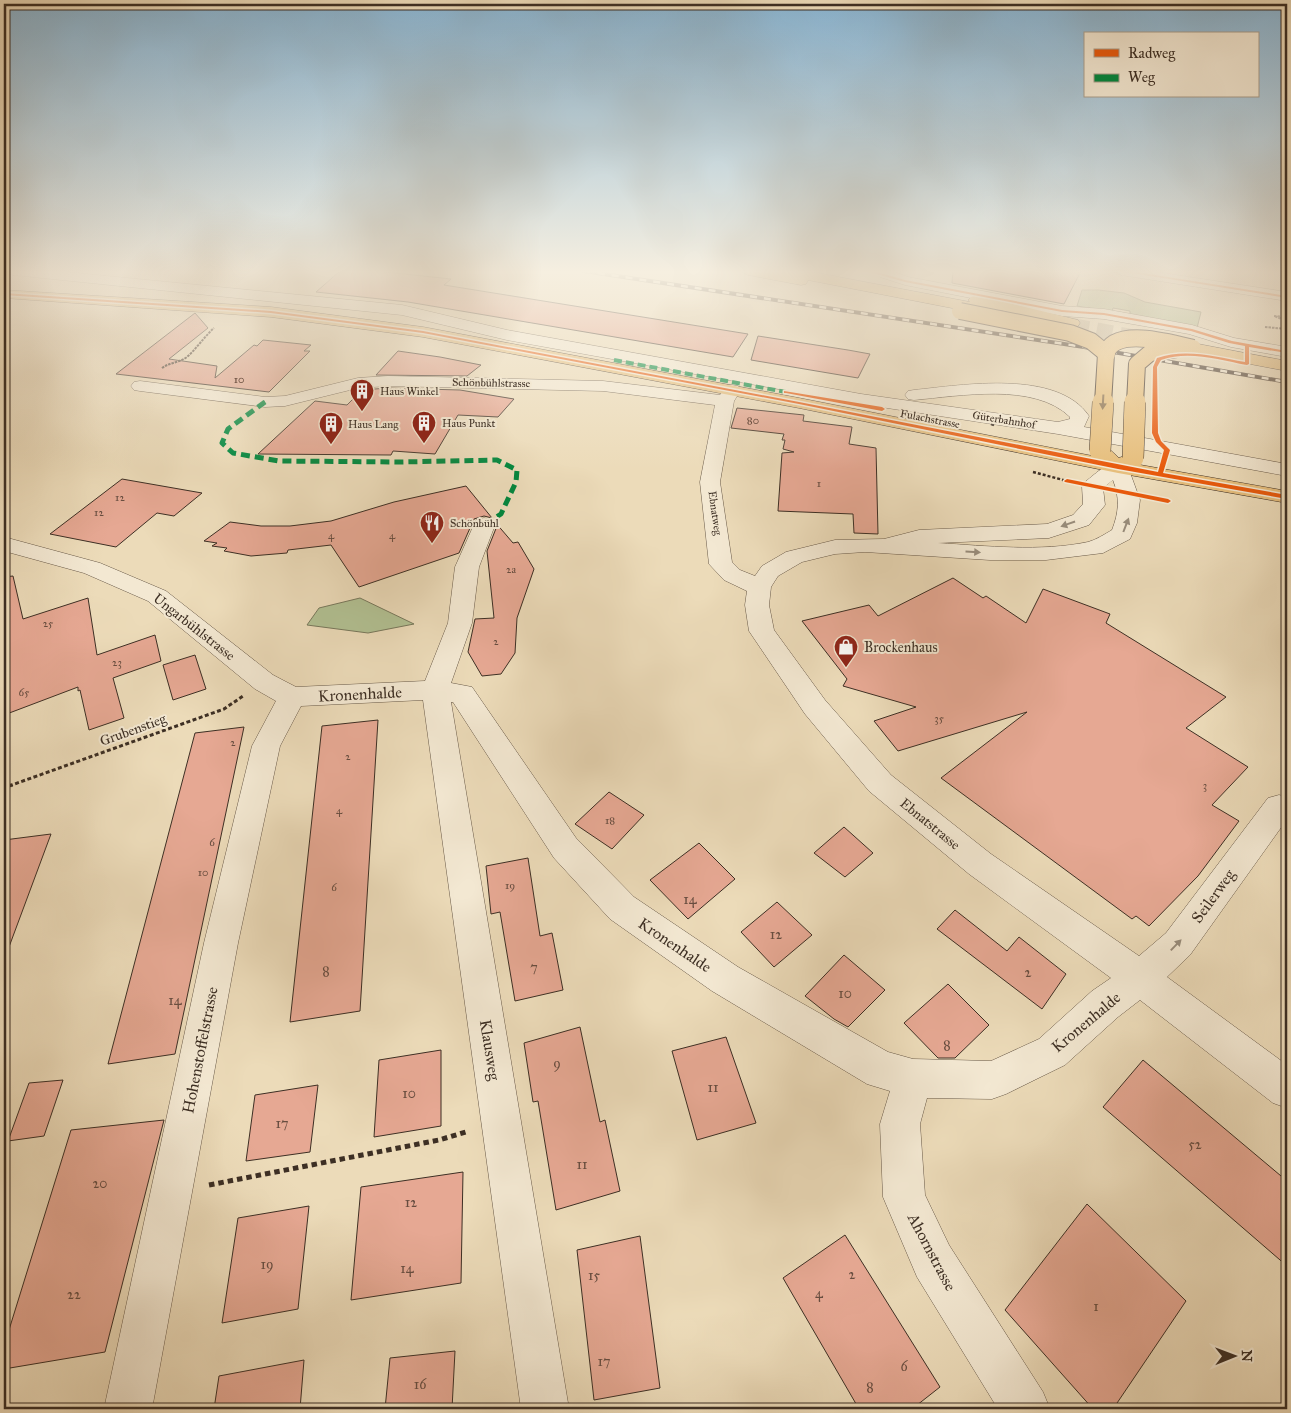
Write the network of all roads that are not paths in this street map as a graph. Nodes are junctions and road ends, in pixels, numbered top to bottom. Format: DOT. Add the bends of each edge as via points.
graph roads {
  1 [pos="446,337"];
  2 [pos="518,337"];
  3 [pos="585,337"];
  4 [pos="1081,337"];
  5 [pos="1095,337"];
  6 [pos="1142,337"];
  7 [pos="1215,337"];
  8 [pos="1152,339"];
  9 [pos="1112,348"];
  10 [pos="1193,348"];
  11 [pos="1287,352"];
  12 [pos="1137,364"];
  13 [pos="1287,366"];
  14 [pos="140,386"];
  15 [pos="729,396"];
  16 [pos="894,397"];
  17 [pos="861,399"];
  18 [pos="1058,428"];
  19 [pos="1126,463"];
  20 [pos="1287,470"];
  21 [pos="1287,497"];
  22 [pos="484,525"];
  23 [pos="4,544"];
  24 [pos="889,545"];
  25 [pos="760,587"];
  26 [pos="278,690"];
  27 [pos="435,690"];
  28 [pos="1283,808"];
  29 [pos="1140,978"];
  30 [pos="913,1078"];
  31 [pos="1287,1089"];
  32 [pos="128,1409"];
  33 [pos="545,1409"];
  34 [pos="1026,1409"];
  1 -- 15 [label="main road, Fulachstrasse"];
  2 -- 17 [label="street, Güterbahnhof"];
  3 -- 16 [label="street" via="861,384"];
  4 -- 9 [label="main road, bridge"];
  5 -- 9 [label="main road"];
  6 -- 8 [label="street, bridge"];
  7 -- 11 [label="street"];
  8 -- 9 [label="main road, bridge" via="1130,340"];
  8 -- 10 [label="main road, bridge"];
  9 -- 12 [label="main road" via="1129,353"];
  9 -- 19 [label="main road, one-way, bridge" via="1100,451"];
  10 -- 12 [label="main road, bridge" via="1155,351"];
  10 -- 13 [label="main road"];
  12 -- 19 [label="main road, bridge"];
  14 -- 15 [label="street, Schönbühlstrasse" via="265,402 285,401 358,383 388,381 603,386"];
  15 -- 19 [label="main road, Fulachstrasse"];
  15 -- 25 [label="street, Ebnatweg" via="710,482 721,564 732,575"];
  16 -- 17 [label="street"];
  16 -- 18 [label="street" via="1002,390 1042,394 1069,404 1080,416 1076,424"];
  17 -- 18 [label="street, Güterbahnhof"];
  18 -- 20 [label="street, Güterbahnhof"];
  19 -- 21 [label="main road, Fulachstrasse"];
  19 -- 24 [label="street, one-way" via="1092,486 1094,505 1081,520 1049,531 919,537"];
  24 -- 19 [label="street, one-way" via="1027,553 1095,548 1122,534 1130,514"];
  22 -- 27 [label="street" via="466,567 460,623"];
  23 -- 26 [label="street, Ungarbühlstrasse" via="92,568 157,596"];
  24 -- 25 [label="street" via="835,547 794,557 770,571"];
  25 -- 29 [label="street, Ebnatstrasse" via="757,605 762,631 815,708 880,783 980,864"];
  26 -- 27 [label="street, Kronenhalde"];
  26 -- 32 [label="street, Hohenstoffelstrasse" via="221,943"];
  27 -- 30 [label="street, Kronenhalde" via="462,694 565,848 622,908 725,979 881,1070"];
  27 -- 33 [label="street, Klausweg"];
  29 -- 28 [label="street, Seilerweg, one-way" via="1178,944"];
  29 -- 30 [label="street, Kronenhalde" via="1104,1004 1052,1052 992,1080"];
  29 -- 31 [label="street, Ebnatstrasse"];
  30 -- 34 [label="street, Ahornstrasse" via="900,1124 904,1197 933,1261"];
}
